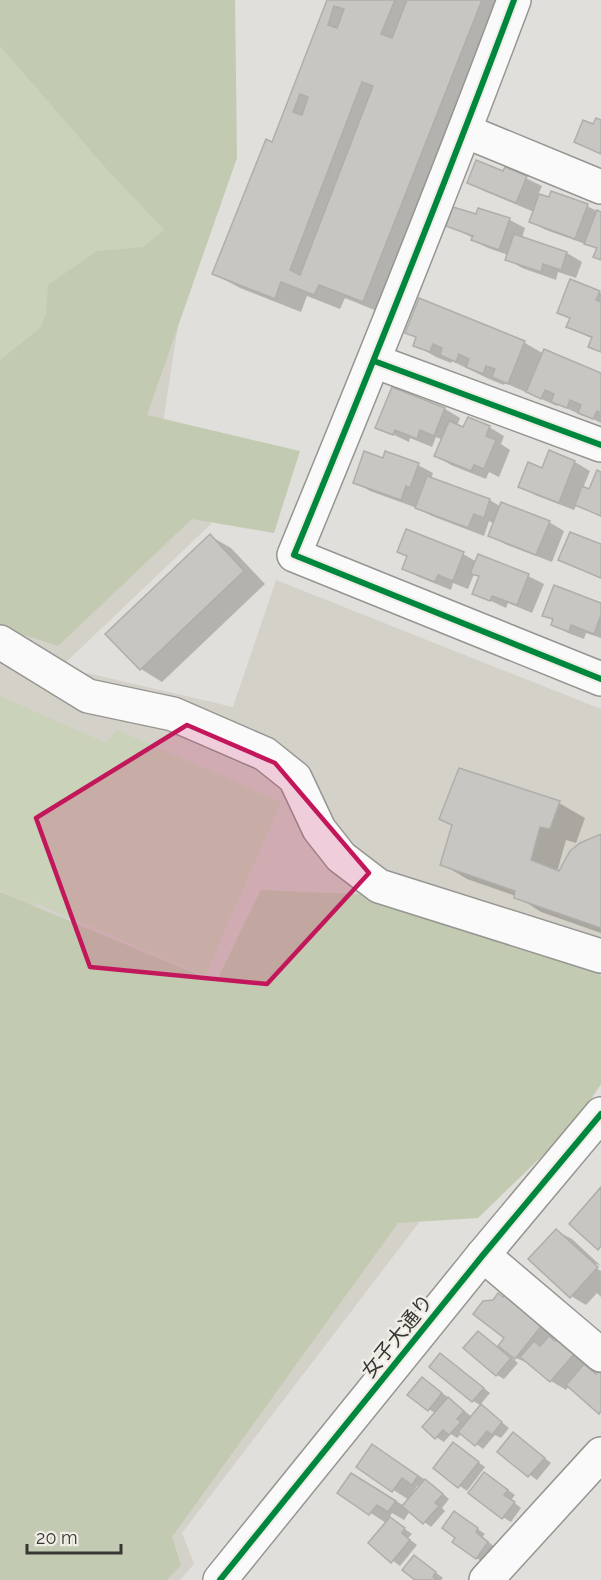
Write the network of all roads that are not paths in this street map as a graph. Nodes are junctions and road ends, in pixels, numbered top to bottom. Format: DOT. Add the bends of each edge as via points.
graph roads {
  1 [pos="514,0"];
  2 [pos="465,131"];
  3 [pos="601,187"];
  4 [pos="374,361"];
  5 [pos="601,446"];
  6 [pos="0,642"];
  7 [pos="601,679"];
  8 [pos="601,956"];
  9 [pos="601,1114"];
  10 [pos="483,1255"];
  11 [pos="601,1355"];
  12 [pos="601,1454"];
  13 [pos="220,1580"];
  14 [pos="486,1580"];
  1 -- 2 [label="street"];
  2 -- 3 [label="street"];
  2 -- 4 [label="street"];
  4 -- 5 [label="street"];
  4 -- 7 [label="street" via="294,555"];
  6 -- 8 [label="street" via="88,696 173,714 265,754 295,778 319,829 341,857 379,886"];
  9 -- 10 [label="street, 女子大通り"];
  10 -- 11 [label="street"];
  10 -- 13 [label="street, 女子大通り"];
  12 -- 14 [label="street"];
}
